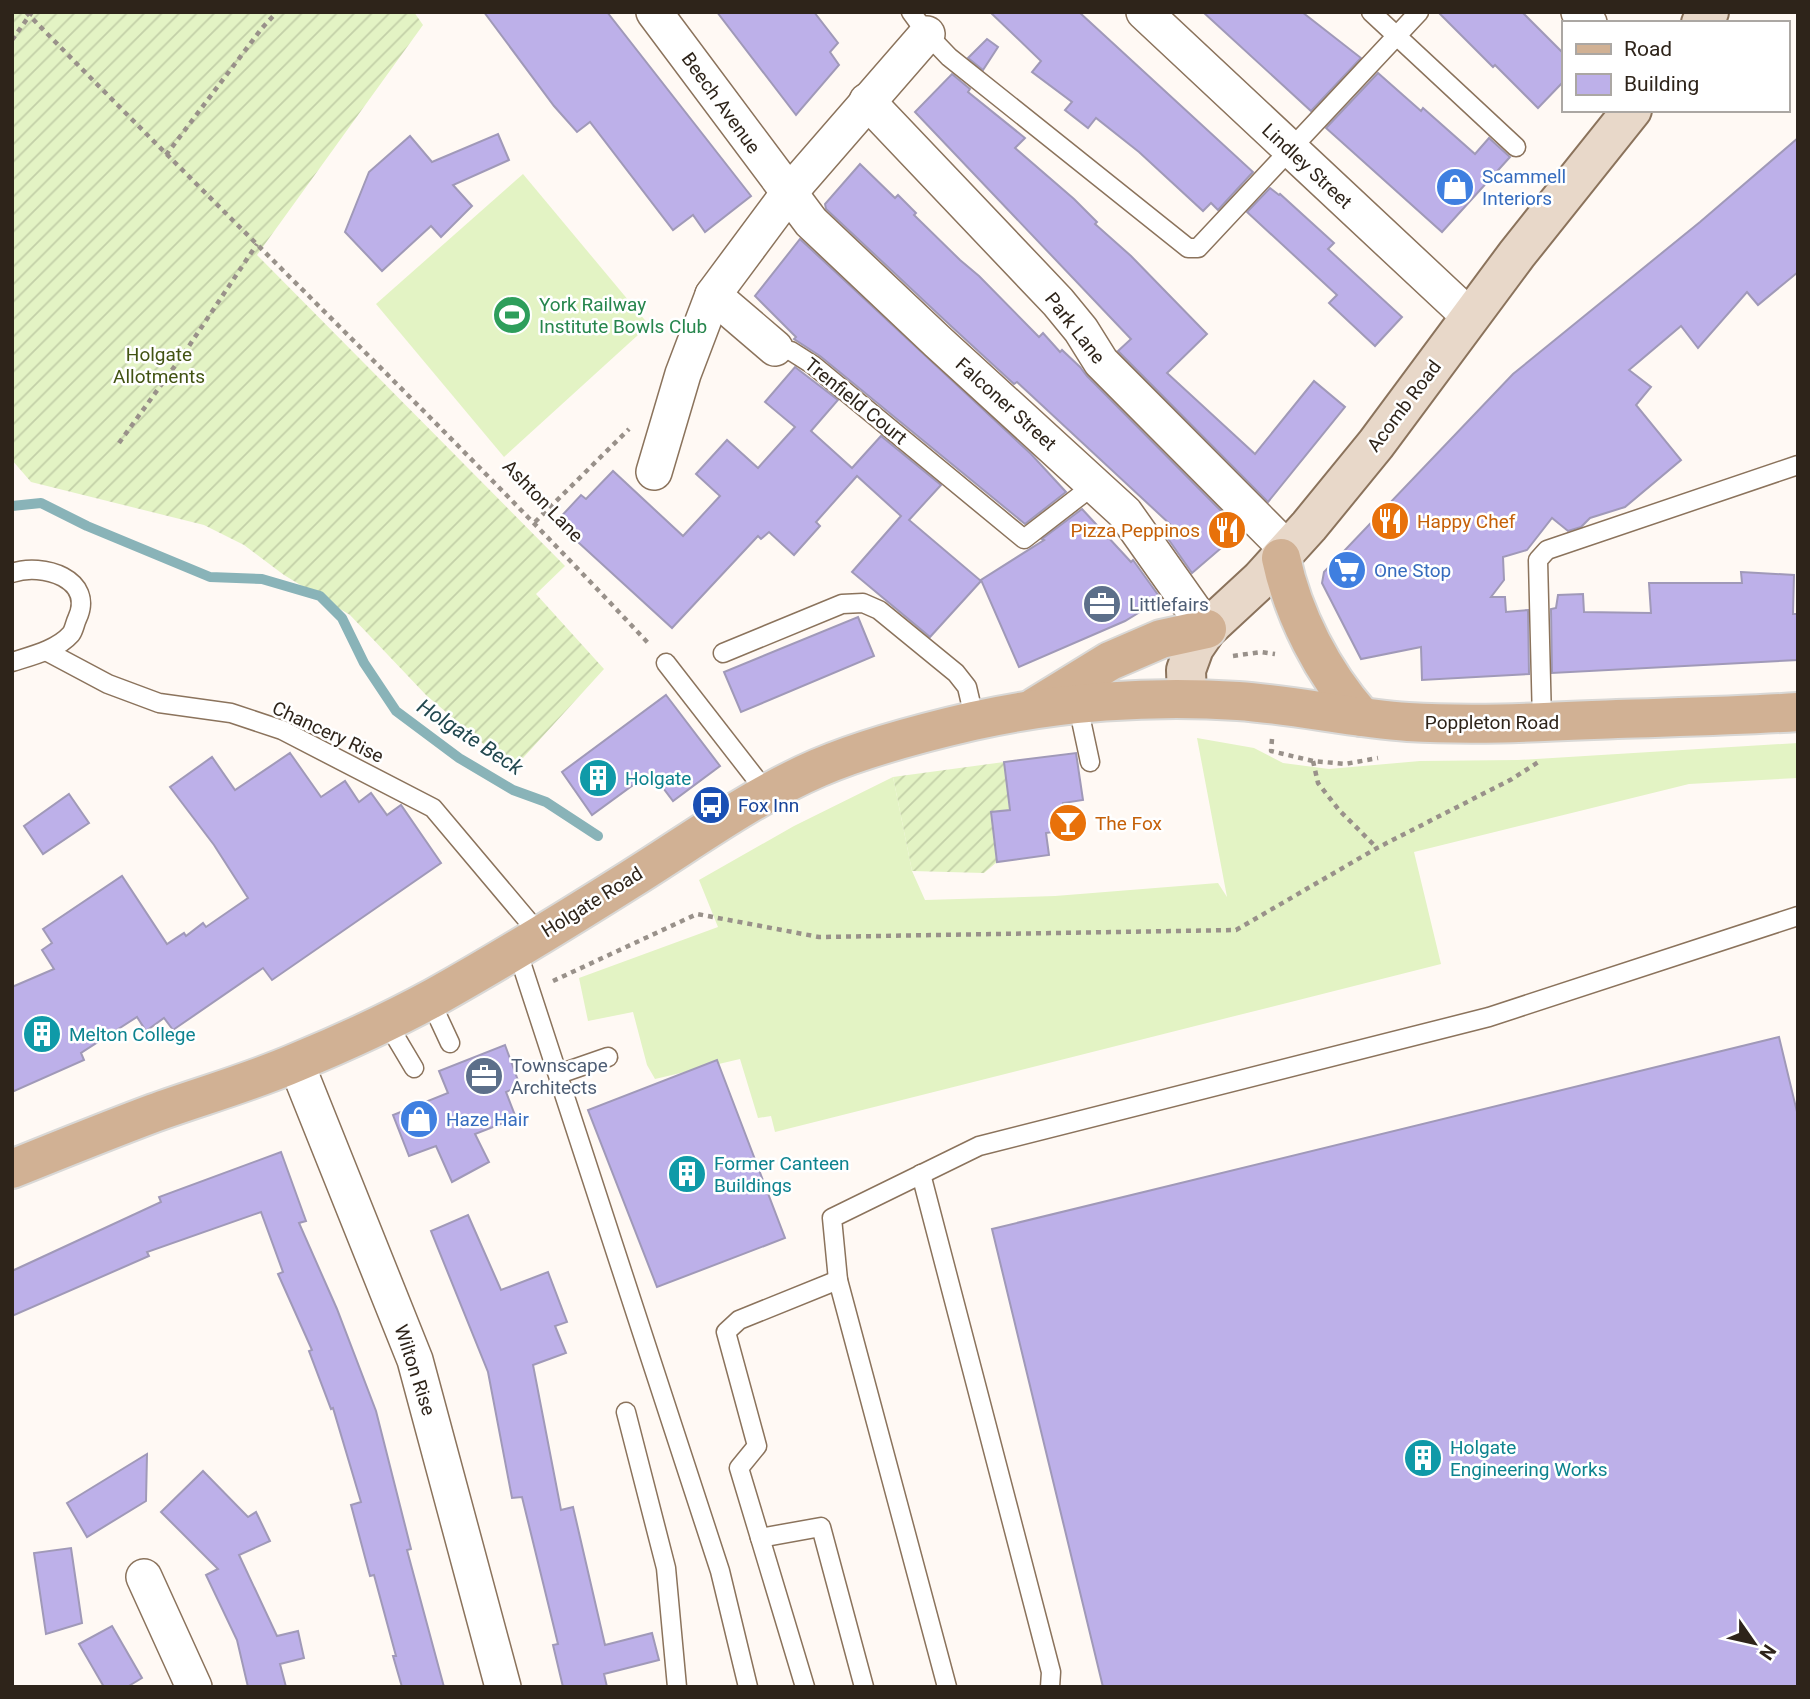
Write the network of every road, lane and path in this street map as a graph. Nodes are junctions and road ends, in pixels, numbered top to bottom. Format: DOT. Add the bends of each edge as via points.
graph roads {
  1 [pos="277,12"];
  2 [pos="654,12"];
  3 [pos="1144,12"];
  4 [pos="1371,12"];
  5 [pos="1419,12"];
  6 [pos="29,13"];
  7 [pos="919,23"];
  8 [pos="1396,36"];
  9 [pos="12,40"];
  10 [pos="867,101"];
  11 [pos="1630,112"];
  12 [pos="1516,147"];
  13 [pos="1289,150"];
  14 [pos="166,155"];
  15 [pos="788,194"];
  16 [pos="257,244"];
  17 [pos="713,295"];
  18 [pos="1470,317"];
  19 [pos="775,348"];
  20 [pos="634,424"];
  21 [pos="119,443"];
  22 [pos="1798,465"];
  23 [pos="654,472"];
  24 [pos="1094,485"];
  25 [pos="535,522"];
  26 [pos="1284,554"];
  27 [pos="12,573"];
  28 [pos="1207,629"];
  29 [pos="46,651"];
  30 [pos="723,653"];
  31 [pos="12,662"];
  32 [pos="666,663"];
  33 [pos="1187,699"];
  34 [pos="1077,706"];
  35 [pos="1027,712"];
  36 [pos="1798,712"];
  37 [pos="1362,717"];
  38 [pos="975,721"];
  39 [pos="1542,741"];
  40 [pos="1271,751"];
  41 [pos="1090,762"];
  42 [pos="768,793"];
  43 [pos="1377,848"];
  44 [pos="1798,916"];
  45 [pos="528,943"];
  46 [pos="578,969"];
  47 [pos="430,1000"];
  48 [pos="386,1021"];
  49 [pos="450,1043"];
  50 [pos="608,1057"];
  51 [pos="296,1063"];
  52 [pos="414,1068"];
  53 [pos="559,1074"];
  54 [pos="12,1169"];
  55 [pos="921,1174"];
  56 [pos="838,1280"];
  57 [pos="626,1412"];
  58 [pos="760,1538"];
  59 [pos="144,1577"];
  60 [pos="194,1687"];
  61 [pos="503,1687"];
  62 [pos="677,1687"];
  63 [pos="748,1687"];
  64 [pos="805,1687"];
  65 [pos="864,1687"];
  66 [pos="947,1687"];
  67 [pos="1051,1687"];
  1 -- 14 [label="path"];
  2 -- 15 [label="street, Beech Avenue"];
  3 -- 13 [label="street, Lindley Street"];
  4 -- 8 [label="lane"];
  5 -- 8 [label="lane"];
  6 -- 9 [label="path"];
  6 -- 14 [label="path, Ashton Lane"];
  7 -- 10 [label="street"];
  7 -- 13 [label="lane" via="949,57 1188,248 1198,248"];
  8 -- 12 [label="lane"];
  8 -- 13 [label="lane"];
  10 -- 15 [label="street"];
  10 -- 26 [label="street, Park Lane" via="1058,302 1101,362"];
  11 -- 18 [label="main road, Acomb Road"];
  13 -- 18 [label="street, Lindley Street"];
  14 -- 16 [label="path, Ashton Lane"];
  15 -- 17 [label="street"];
  15 -- 24 [label="street, Falconer Street" via="811,222"];
  16 -- 21 [label="path"];
  16 -- 25 [label="path, Ashton Lane"];
  17 -- 19 [label="street, Trenfield Court"];
  17 -- 23 [label="street"];
  18 -- 26 [label="main road, Acomb Road" via="1376,444"];
  19 -- 24 [label="lane, Trenfield Court" via="791,351 813,365 1024,539"];
  20 -- 25 [label="path"];
  22 -- 39 [label="lane" via="1547,550 1538,560"];
  24 -- 28 [label="street, Falconer Street" via="1125,513"];
  25 -- 32 [label="path, Ashton Lane"];
  26 -- 28 [label="main road, Acomb Road"];
  26 -- 37 [label="main road" via="1294,604 1327,670"];
  27 -- 29 [label="lane" via="49,570 82,597 70,634"];
  28 -- 33 [label="main road, Acomb Road" via="1186,670"];
  28 -- 35 [label="main road" via="1161,639 1110,661"];
  29 -- 31 [label="lane"];
  29 -- 45 [label="lane, Chancery Rise" via="108,684 159,703 232,713 282,730 433,808"];
  30 -- 38 [label="lane" via="842,604 863,603 879,610 956,673 967,687"];
  32 -- 42 [label="lane"];
  33 -- 34 [label="main road, Holgate Road"];
  33 -- 37 [label="main road, Poppleton Road"];
  34 -- 35 [label="main road, Holgate Road"];
  34 -- 41 [label="lane"];
  35 -- 38 [label="main road, Holgate Road"];
  36 -- 39 [label="main road, Poppleton Road"];
  37 -- 39 [label="main road, Poppleton Road" via="1441,723"];
  38 -- 42 [label="main road, Holgate Road" via="874,747"];
  39 -- 43 [label="path" via="1512,779"];
  40 -- 43 [label="path" via="1313,761 1318,783"];
  42 -- 45 [label="main road, Holgate Road"];
  43 -- 46 [label="path" via="1236,930 819,937 696,914"];
  44 -- 55 [label="lane" via="1489,1017 979,1146"];
  45 -- 47 [label="main road, Holgate Road"];
  45 -- 53 [label="lane"];
  47 -- 48 [label="main road, Holgate Road"];
  47 -- 49 [label="lane"];
  48 -- 51 [label="main road, Holgate Road"];
  48 -- 52 [label="lane"];
  50 -- 53 [label="lane"];
  51 -- 54 [label="main road, Holgate Road"];
  51 -- 61 [label="street, Wilton Rise" via="415,1360"];
  53 -- 63 [label="lane" via="720,1571"];
  55 -- 56 [label="lane" via="832,1219"];
  55 -- 67 [label="lane" via="1051,1672"];
  56 -- 58 [label="lane" via="739,1320 726,1332 757,1446 739,1468"];
  56 -- 66 [label="lane"];
  57 -- 62 [label="lane" via="666,1568"];
  58 -- 64 [label="lane"];
  58 -- 65 [label="lane" via="821,1527"];
  59 -- 60 [label="street"];
}
